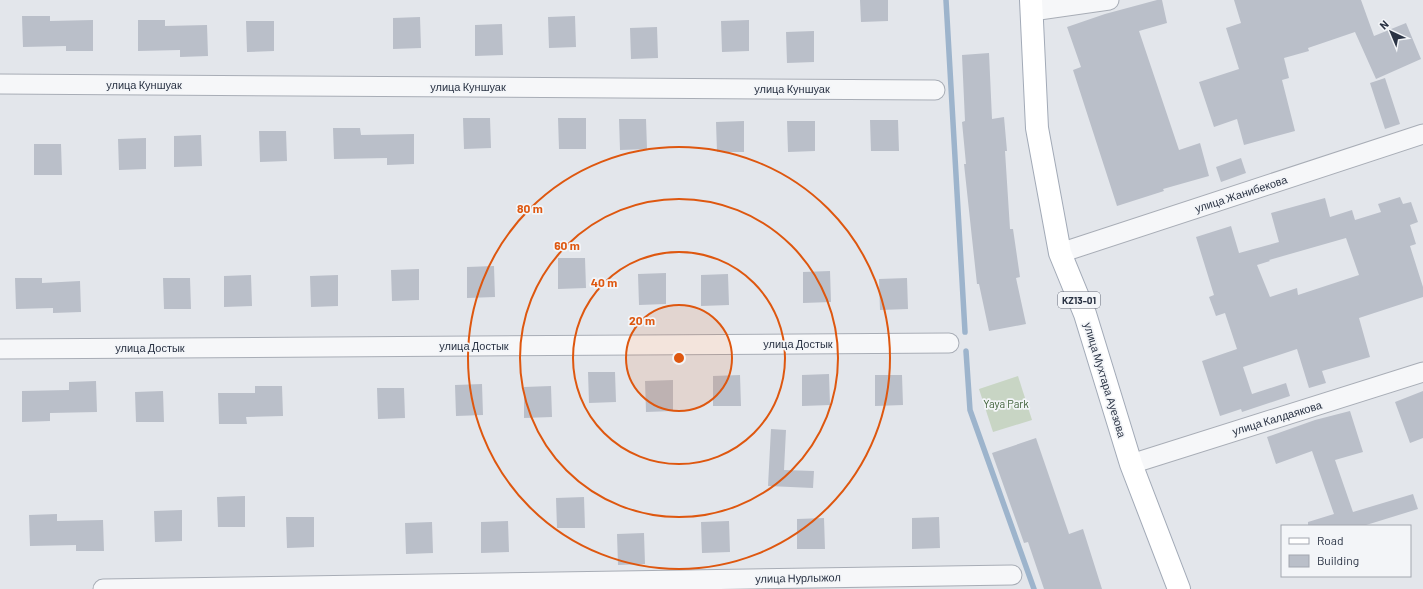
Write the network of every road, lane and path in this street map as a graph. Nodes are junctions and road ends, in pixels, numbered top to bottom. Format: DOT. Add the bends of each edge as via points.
graph roads {
  1 [pos="1109,0"];
  2 [pos="1032,5"];
  3 [pos="0,84"];
  4 [pos="935,90"];
  5 [pos="1423,134"];
  6 [pos="1060,253"];
  7 [pos="949,343"];
  8 [pos="0,349"];
  9 [pos="1423,372"];
  10 [pos="1132,464"];
  11 [pos="1012,575"];
  12 [pos="103,589"];
  13 [pos="1179,589"];
  1 -- 2 [label="street"];
  2 -- 6 [label="main road, улица Мухтара Ауезова / KZ13-01" via="1037,128"];
  3 -- 4 [label="street, улица Куншуак"];
  5 -- 6 [label="street, улица Жанибекова"];
  6 -- 10 [label="main road, улица Мухтара Ауезова / KZ13-01" via="1085,314"];
  7 -- 8 [label="street, улица Достык"];
  9 -- 10 [label="street, улица Калдаякова"];
  10 -- 13 [label="main road, улица Мухтара Ауезова / KZ13-01"];
  11 -- 12 [label="street, улица Нурлыжол"];
}
